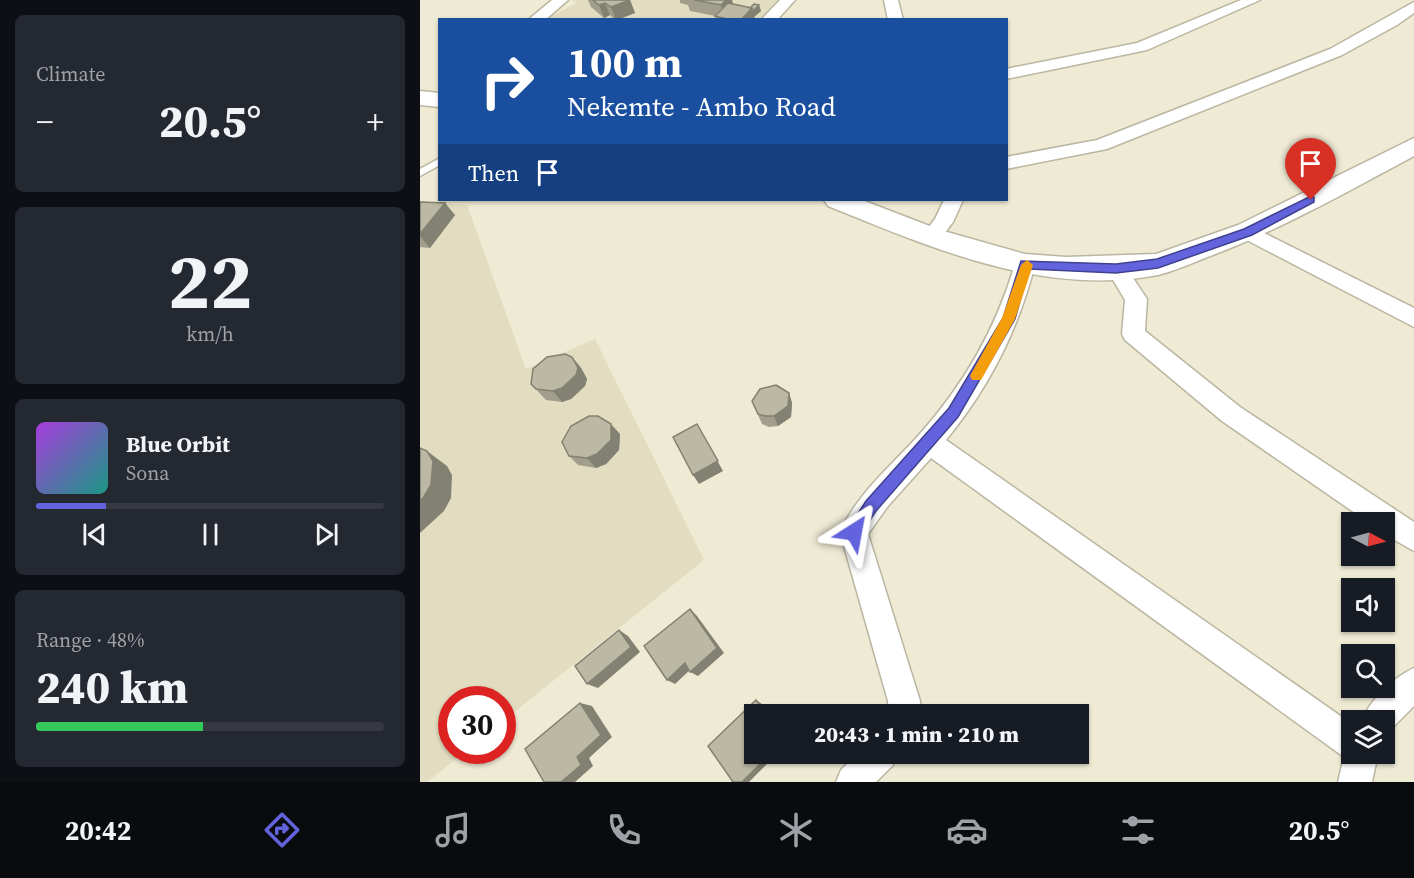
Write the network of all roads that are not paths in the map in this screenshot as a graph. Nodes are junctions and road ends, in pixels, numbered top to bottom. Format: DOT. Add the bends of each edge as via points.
graph roads {
  1 [pos="561,0"];
  2 [pos="788,0"];
  3 [pos="891,0"];
  4 [pos="1253,0"];
  5 [pos="1414,6"];
  6 [pos="538,18"];
  7 [pos="770,18"];
  8 [pos="896,18"];
  9 [pos="1008,74"];
  10 [pos="1414,146"];
  11 [pos="438,162"];
  12 [pos="1008,163"];
  13 [pos="420,173"];
  14 [pos="840,201"];
  15 [pos="953,201"];
  16 [pos="1248,232"];
  17 [pos="931,237"];
  18 [pos="1025,264"];
  19 [pos="1116,268"];
  20 [pos="1414,318"];
  21 [pos="929,442"];
  22 [pos="1414,538"];
  23 [pos="1414,684"];
  24 [pos="904,704"];
  25 [pos="1388,710"];
  26 [pos="1341,736"];
  27 [pos="871,764"];
  28 [pos="1359,764"];
  29 [pos="854,782"];
  30 [pos="1355,782"];
  1 -- 6 [label="street"];
  2 -- 7 [label="street"];
  3 -- 8 [label="street"];
  4 -- 9 [label="street" via="1141,47"];
  5 -- 12 [label="street" via="1336,52 1101,146"];
  10 -- 16 [label="highway"];
  11 -- 13 [label="lane"];
  14 -- 17 [label="highway"];
  15 -- 17 [label="street" via="944,222"];
  16 -- 19 [label="highway" via="1158,264"];
  16 -- 20 [label="street"];
  17 -- 18 [label="highway"];
  18 -- 19 [label="highway"];
  18 -- 21 [label="street" via="1009,319 954,413"];
  19 -- 22 [label="street" via="1136,299 1134,334 1231,414"];
  21 -- 24 [label="street" via="871,506 854,532"];
  21 -- 26 [label="street"];
  23 -- 25 [label="street"];
  27 -- 29 [label="street"];
  28 -- 30 [label="street"];
}
